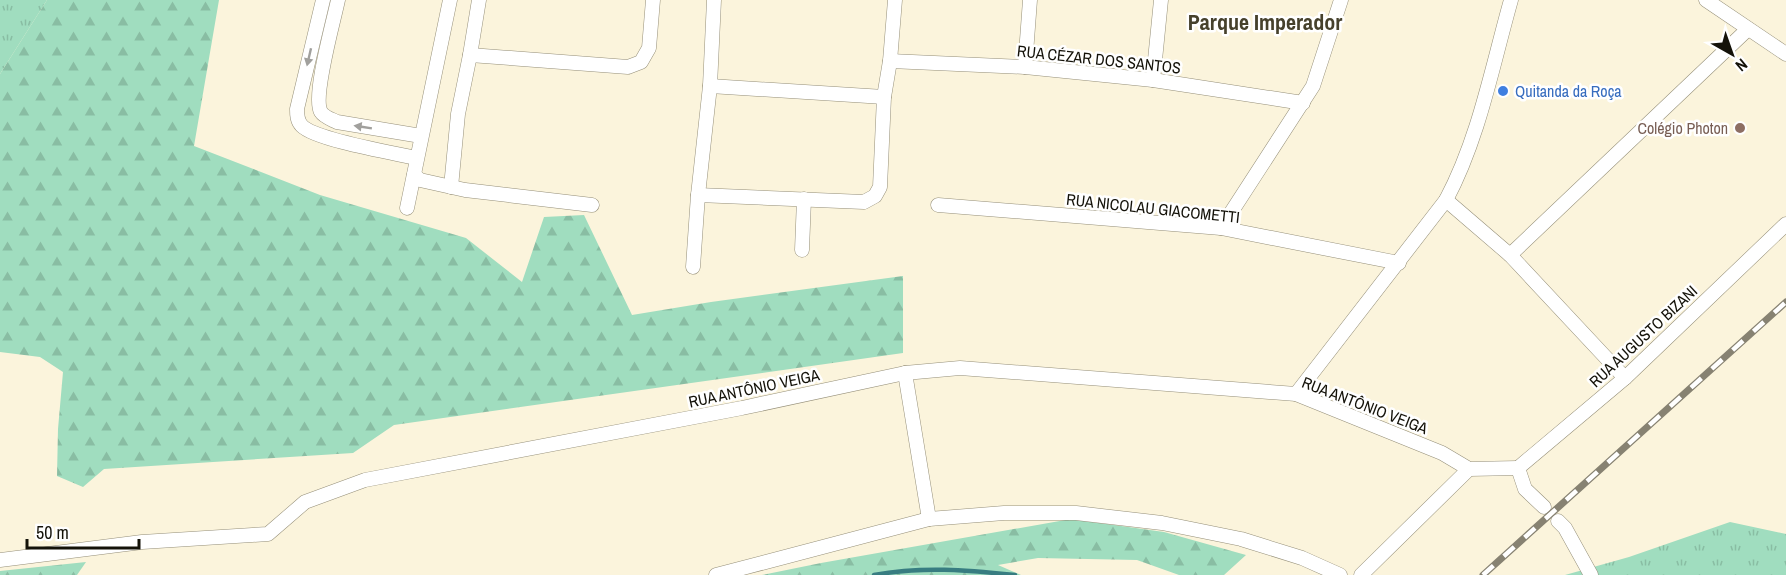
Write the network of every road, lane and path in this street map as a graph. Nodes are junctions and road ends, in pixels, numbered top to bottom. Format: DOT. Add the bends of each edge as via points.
graph roads {
  1 [pos="323,0"];
  2 [pos="338,0"];
  3 [pos="450,0"];
  4 [pos="478,0"];
  5 [pos="653,0"];
  6 [pos="714,0"];
  7 [pos="896,0"];
  8 [pos="1030,0"];
  9 [pos="1161,0"];
  10 [pos="1341,0"];
  11 [pos="1511,0"];
  12 [pos="1706,0"];
  13 [pos="1748,30"];
  14 [pos="1786,54"];
  15 [pos="470,55"];
  16 [pos="890,61"];
  17 [pos="1025,67"];
  18 [pos="1153,80"];
  19 [pos="710,86"];
  20 [pos="884,97"];
  21 [pos="1303,102"];
  22 [pos="421,136"];
  23 [pos="417,158"];
  24 [pos="414,175"];
  25 [pos="452,187"];
  26 [pos="698,195"];
  27 [pos="804,199"];
  28 [pos="1446,200"];
  29 [pos="592,205"];
  30 [pos="938,205"];
  31 [pos="407,208"];
  32 [pos="1786,224"];
  33 [pos="1221,228"];
  34 [pos="802,250"];
  35 [pos="1510,255"];
  36 [pos="1399,263"];
  37 [pos="693,267"];
  38 [pos="905,373"];
  39 [pos="1625,378"];
  40 [pos="1296,394"];
  41 [pos="1518,468"];
  42 [pos="1469,469"];
  43 [pos="1544,507"];
  44 [pos="929,519"];
  45 [pos="1558,521"];
  46 [pos="0,560"];
  47 [pos="716,575"];
  48 [pos="1340,575"];
  49 [pos="1361,575"];
  50 [pos="1591,575"];
  1 -- 23 [label="street, one-way" via="297,109 301,125 321,136"];
  22 -- 2 [label="street, one-way" via="344,124 320,111 320,84"];
  3 -- 22 [label="street"];
  4 -- 15 [label="street"];
  5 -- 15 [label="street" via="649,48 641,62 628,67"];
  6 -- 19 [label="street"];
  7 -- 16 [label="street"];
  8 -- 17 [label="street"];
  9 -- 18 [label="street"];
  10 -- 21 [label="street" via="1314,86"];
  11 -- 28 [label="street" via="1471,143"];
  12 -- 13 [label="street"];
  13 -- 14 [label="street"];
  13 -- 35 [label="street"];
  15 -- 25 [label="street" via="458,114"];
  16 -- 17 [label="street, RUA CÉZAR DOS SANTOS"];
  16 -- 20 [label="street"];
  17 -- 18 [label="street, RUA CÉZAR DOS SANTOS"];
  18 -- 21 [label="street, RUA CÉZAR DOS SANTOS"];
  19 -- 20 [label="street"];
  19 -- 26 [label="street"];
  20 -- 27 [label="street" via="880,187 875,196 864,202"];
  21 -- 33 [label="street"];
  22 -- 23 [label="street"];
  23 -- 24 [label="street"];
  24 -- 25 [label="street"];
  24 -- 31 [label="street"];
  25 -- 29 [label="street"];
  26 -- 27 [label="street"];
  26 -- 37 [label="street"];
  27 -- 34 [label="street"];
  28 -- 35 [label="street"];
  28 -- 36 [label="street"];
  30 -- 33 [label="street, RUA NICOLAU GIACOMETTI"];
  32 -- 39 [label="street, RUA AUGUSTO BIZANI"];
  33 -- 36 [label="street, RUA NICOLAU GIACOMETTI"];
  35 -- 39 [label="street"];
  36 -- 40 [label="street"];
  38 -- 40 [label="street, RUA ANTÔNIO VEIGA" via="960,368"];
  38 -- 44 [label="street"];
  38 -- 46 [label="street, RUA ANTÔNIO VEIGA" via="364,480 305,502 268,534 142,542"];
  39 -- 41 [label="street, RUA AUGUSTO BIZANI"];
  40 -- 42 [label="street, RUA ANTÔNIO VEIGA" via="1442,453"];
  41 -- 42 [label="street"];
  41 -- 43 [label="street" via="1525,489"];
  42 -- 49 [label="street"];
  44 -- 47 [label="street"];
  44 -- 48 [label="street" via="1076,513 1162,523 1241,539"];
  45 -- 50 [label="street"];
}
